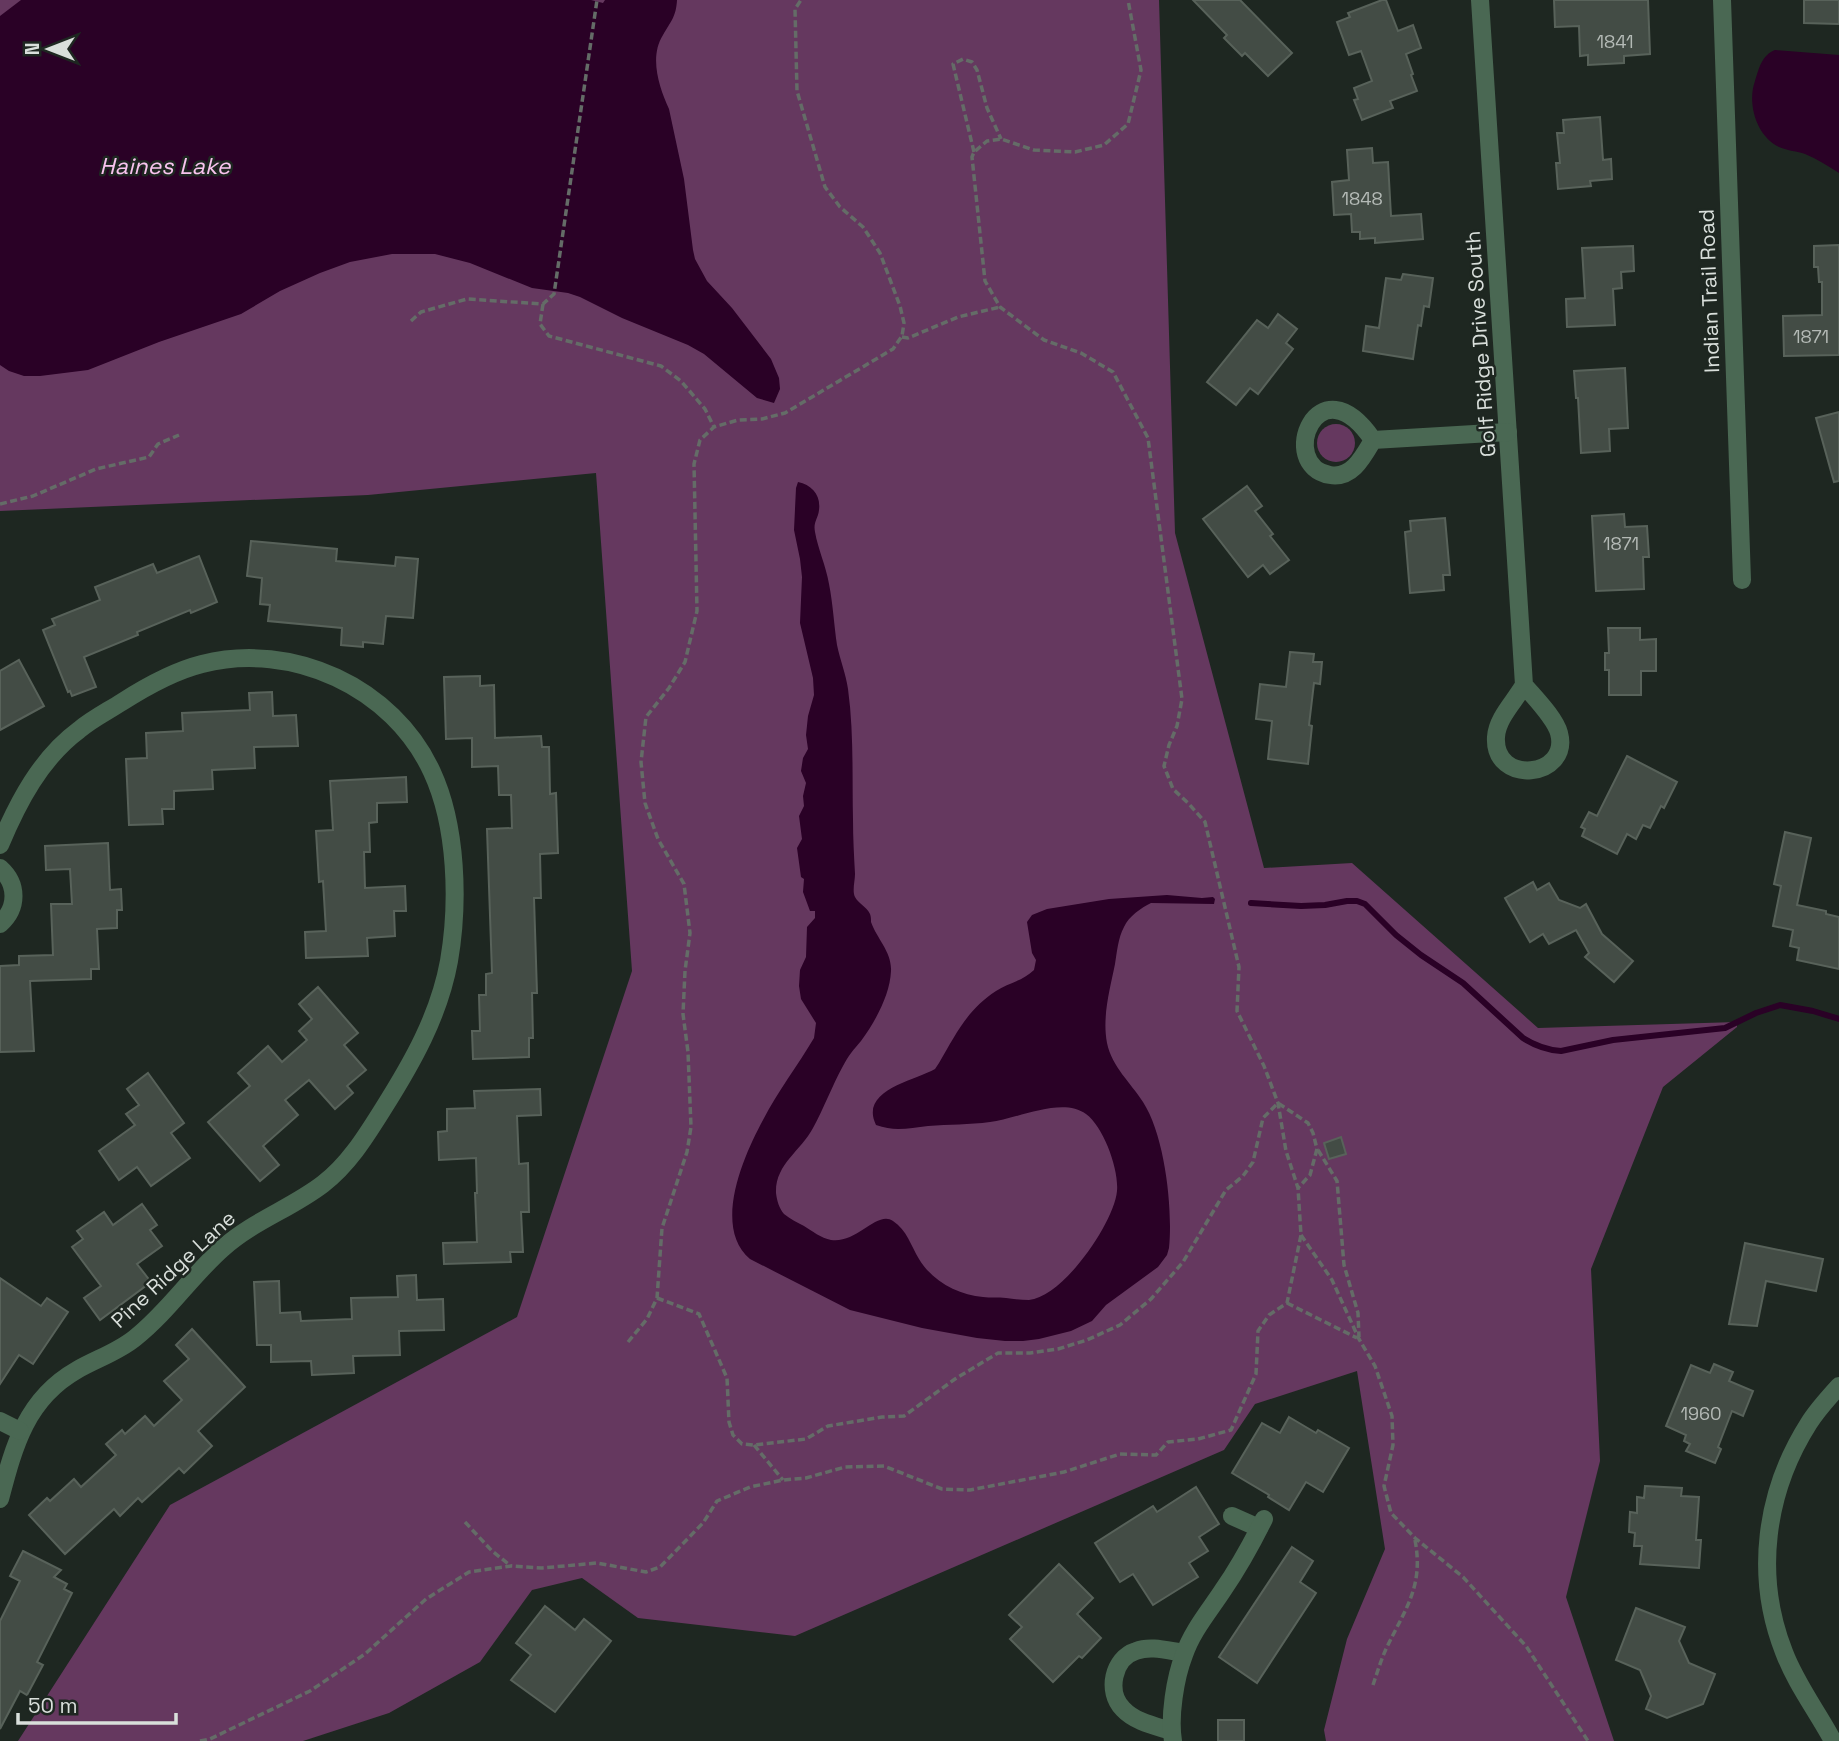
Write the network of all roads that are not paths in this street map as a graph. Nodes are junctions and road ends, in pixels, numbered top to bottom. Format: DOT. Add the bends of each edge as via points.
graph roads {
  1 [pos="1480,0"];
  2 [pos="1722,0"];
  3 [pos="1508,432"];
  4 [pos="1373,440"];
  5 [pos="1742,580"];
  6 [pos="1524,685"];
  7 [pos="0,845"];
  8 [pos="0,868"];
  9 [pos="0,924"];
  10 [pos="1839,1386"];
  11 [pos="0,1420"];
  12 [pos="20,1432"];
  13 [pos="0,1499"];
  14 [pos="1232,1516"];
  15 [pos="1184,1653"];
  16 [pos="1172,1736"];
  17 [pos="1833,1741"];
  1 -- 3 [label="street, Golf Ridge Drive South"];
  2 -- 5 [label="street, Indian Trail Road"];
  3 -- 4 [label="street"];
  3 -- 6 [label="street, Golf Ridge Drive South"];
  6 -- 6 [label="street" via="1496,738 1505,763 1527,771 1555,759 1560,736"];
  7 -- 12 [label="street, Pine Ridge Lane" via="25,791 78,730 178,672 200,664 249,658 297,663 330,674 362,692 404,729 421,751 441,794 453,863 453,936 436,1010 404,1075 353,1154 325,1182 226,1245 134,1339 58,1383 30,1413"];
  8 -- 9 [label="street" via="10,879 14,902"];
  10 -- 17 [label="street" via="1810,1421 1780,1481 1767,1555 1771,1611 1785,1654"];
  11 -- 12 [label="street"];
  12 -- 13 [label="street, Pine Ridge Lane"];
  14 -- 15 [label="street" via="1262,1524"];
  15 -- 16 [label="street"];
  15 -- 16 [label="street" via="1136,1650 1121,1661 1113,1681 1117,1703 1124,1710"];
}
